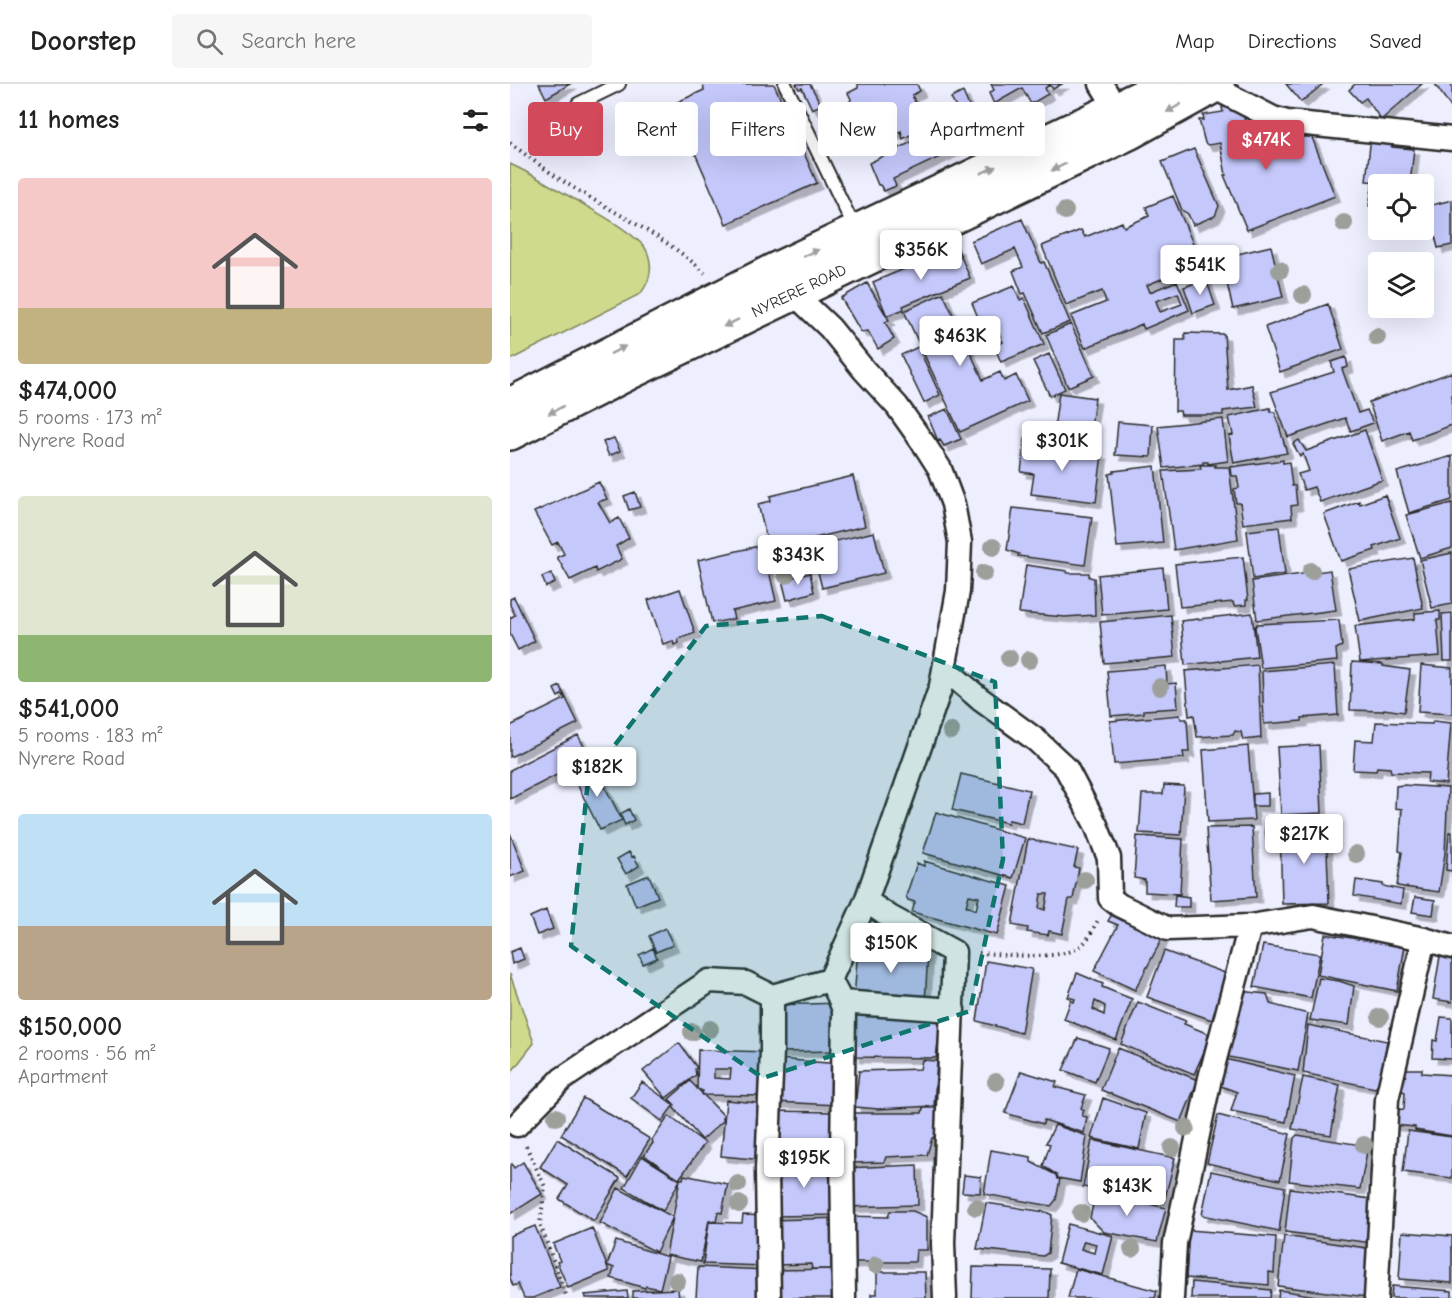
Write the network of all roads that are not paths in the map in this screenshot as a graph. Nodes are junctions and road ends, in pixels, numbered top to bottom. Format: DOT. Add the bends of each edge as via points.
graph roads {
  1 [pos="619,84"];
  2 [pos="785,84"];
  3 [pos="1169,84"];
  4 [pos="1215,86"];
  5 [pos="582,102"];
  6 [pos="1116,109"];
  7 [pos="1452,139"];
  8 [pos="856,232"];
  9 [pos="783,282"];
  10 [pos="510,405"];
  11 [pos="510,433"];
  12 [pos="945,669"];
  13 [pos="866,901"];
  14 [pos="1250,926"];
  15 [pos="1424,939"];
  16 [pos="1452,947"];
  17 [pos="830,980"];
  18 [pos="772,996"];
  19 [pos="841,1002"];
  20 [pos="953,1010"];
  21 [pos="517,1125"];
  22 [pos="769,1298"];
  23 [pos="844,1298"];
  24 [pos="945,1298"];
  25 [pos="1172,1298"];
  26 [pos="1376,1298"];
  1 -- 5 [label="lane"];
  2 -- 8 [label="lane"];
  3 -- 6 [label="main road, NYRERE ROAD"];
  4 -- 6 [label="main road, NYRERE ROAD, one-way"];
  4 -- 7 [label="street" via="1287,122"];
  8 -- 6 [label="main road, NYRERE ROAD, one-way"];
  6 -- 9 [label="main road, NYRERE ROAD, one-way"];
  9 -- 8 [label="main road, NYRERE ROAD, one-way"];
  10 -- 9 [label="main road, NYRERE ROAD, one-way" via="728,294"];
  9 -- 11 [label="main road, NYRERE ROAD, one-way" via="632,371"];
  9 -- 12 [label="street" via="830,328 897,406 940,470 953,504 960,542 958,591"];
  12 -- 13 [label="street"];
  12 -- 14 [label="street" via="1066,768 1109,858 1110,898 1168,929"];
  13 -- 17 [label="street"];
  13 -- 20 [label="street" via="954,951"];
  14 -- 15 [label="street" via="1313,916"];
  14 -- 25 [label="street" via="1210,1078 1175,1243"];
  15 -- 16 [label="street"];
  15 -- 26 [label="street" via="1387,1099"];
  17 -- 18 [label="street"];
  17 -- 19 [label="street"];
  18 -- 21 [label="street" via="746,983 709,981 562,1079"];
  18 -- 22 [label="street" via="767,1170"];
  19 -- 20 [label="street"];
  19 -- 23 [label="street"];
  20 -- 24 [label="street" via="943,1243"];
}
